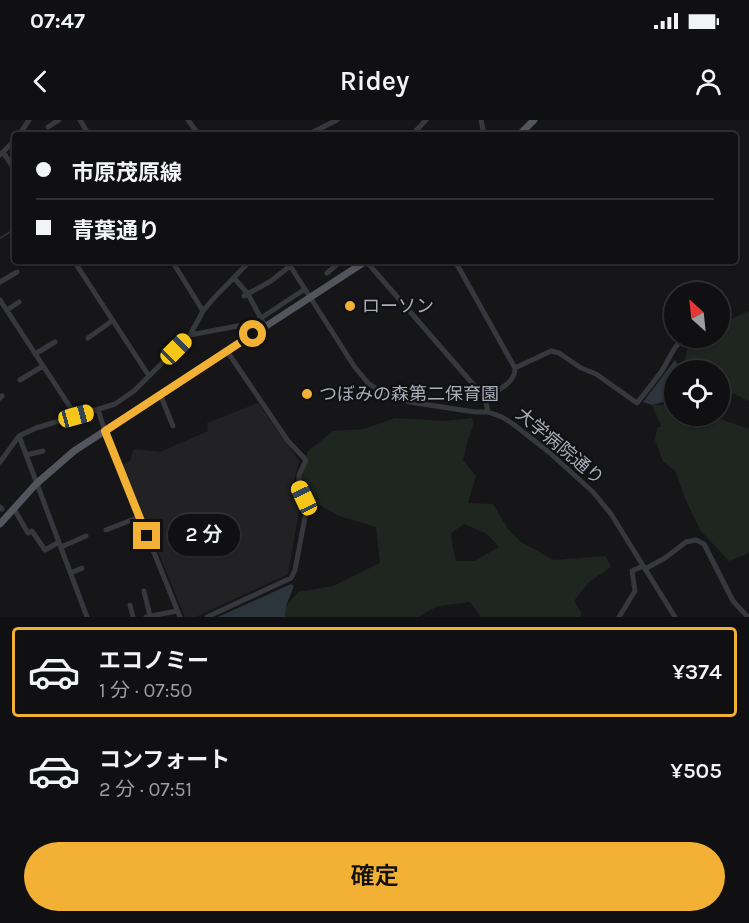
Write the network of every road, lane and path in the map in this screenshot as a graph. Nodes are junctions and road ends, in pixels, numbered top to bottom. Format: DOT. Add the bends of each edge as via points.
graph roads {
  1 [pos="58,120"];
  2 [pos="337,120"];
  3 [pos="426,120"];
  4 [pos="534,120"];
  5 [pos="528,123"];
  6 [pos="48,127"];
  7 [pos="313,132"];
  8 [pos="415,132"];
  9 [pos="2,154"];
  10 [pos="12,166"];
  11 [pos="76,264"];
  12 [pos="175,264"];
  13 [pos="247,264"];
  14 [pos="288,264"];
  15 [pos="290,264"];
  16 [pos="338,264"];
  17 [pos="361,264"];
  18 [pos="369,264"];
  19 [pos="456,264"];
  20 [pos="17,272"];
  21 [pos="327,273"];
  22 [pos="234,278"];
  23 [pos="0,282"];
  24 [pos="305,289"];
  25 [pos="246,295"];
  26 [pos="310,297"];
  27 [pos="0,300"];
  28 [pos="20,302"];
  29 [pos="6,310"];
  30 [pos="203,310"];
  31 [pos="261,318"];
  32 [pos="112,321"];
  33 [pos="265,326"];
  34 [pos="190,335"];
  35 [pos="88,338"];
  36 [pos="55,342"];
  37 [pos="674,348"];
  38 [pos="227,351"];
  39 [pos="35,354"];
  40 [pos="43,366"];
  41 [pos="515,368"];
  42 [pos="149,376"];
  43 [pos="20,380"];
  44 [pos="160,394"];
  45 [pos="485,398"];
  46 [pos="98,410"];
  47 [pos="488,412"];
  48 [pos="76,416"];
  49 [pos="173,426"];
  50 [pos="105,431"];
  51 [pos="19,436"];
  52 [pos="43,451"];
  53 [pos="2,452"];
  54 [pos="26,455"];
  55 [pos="0,462"];
  56 [pos="36,484"];
  57 [pos="14,509"];
  58 [pos="139,517"];
  59 [pos="0,524"];
  60 [pos="106,530"];
  61 [pos="86,536"];
  62 [pos="60,545"];
  63 [pos="644,567"];
  64 [pos="82,568"];
  65 [pos="71,573"];
  66 [pos="144,591"];
  67 [pos="130,605"];
  68 [pos="178,614"];
  69 [pos="148,616"];
  70 [pos="87,617"];
  71 [pos="133,617"];
  72 [pos="207,617"];
  73 [pos="619,617"];
  74 [pos="675,617"];
  75 [pos="748,617"];
  1 -- 6 [label="street"];
  2 -- 7 [label="street"];
  3 -- 8 [label="street"];
  4 -- 5 [label="main road"];
  9 -- 10 [label="street"];
  11 -- 32 [label="street"];
  12 -- 30 [label="street"];
  13 -- 22 [label="street"];
  14 -- 25 [label="street" via="271,281"];
  15 -- 24 [label="street, 大学病院通り"];
  16 -- 21 [label="street"];
  17 -- 26 [label="main road"];
  18 -- 45 [label="street"];
  19 -- 41 [label="street"];
  20 -- 23 [label="street"];
  22 -- 25 [label="street"];
  22 -- 30 [label="street"];
  24 -- 26 [label="street, 大学病院通り"];
  24 -- 31 [label="street"];
  25 -- 31 [label="street"];
  26 -- 33 [label="main road"];
  26 -- 47 [label="street, 大学病院通り" via="354,366 383,393 409,402"];
  27 -- 29 [label="street"];
  28 -- 29 [label="street"];
  29 -- 39 [label="street"];
  30 -- 34 [label="street"];
  31 -- 33 [label="street"];
  31 -- 34 [label="street"];
  32 -- 35 [label="street"];
  32 -- 42 [label="street"];
  33 -- 38 [label="main road"];
  34 -- 42 [label="street"];
  36 -- 39 [label="street"];
  37 -- 41 [label="street" via="637,403 559,353 551,351"];
  38 -- 44 [label="main road"];
  38 -- 72 [label="street" via="288,441 306,460 299,475 306,512 291,578"];
  39 -- 40 [label="street"];
  40 -- 43 [label="street"];
  40 -- 48 [label="street"];
  41 -- 45 [label="street" via="508,382"];
  42 -- 46 [label="street" via="115,404"];
  44 -- 49 [label="street"];
  44 -- 50 [label="main road"];
  45 -- 47 [label="street"];
  46 -- 48 [label="street"];
  46 -- 50 [label="street"];
  47 -- 63 [label="street, 大学病院通り" via="513,424 593,492"];
  48 -- 51 [label="street"];
  50 -- 56 [label="main road" via="74,451"];
  50 -- 58 [label="street"];
  51 -- 53 [label="street"];
  51 -- 54 [label="street"];
  52 -- 54 [label="street"];
  53 -- 55 [label="street"];
  54 -- 56 [label="street"];
  56 -- 57 [label="main road"];
  56 -- 62 [label="street"];
  57 -- 59 [label="main road"];
  57 -- 62 [label="street" via="45,550"];
  58 -- 60 [label="street"];
  58 -- 68 [label="street"];
  61 -- 62 [label="street"];
  62 -- 65 [label="street"];
  63 -- 73 [label="street" via="632,572 635,591"];
  63 -- 74 [label="street, 大学病院通り"];
  63 -- 75 [label="street" via="665,558 686,542 699,541 734,601"];
  64 -- 65 [label="street"];
  65 -- 70 [label="street"];
  66 -- 69 [label="street"];
  67 -- 71 [label="street"];
  68 -- 69 [label="street"];
}
